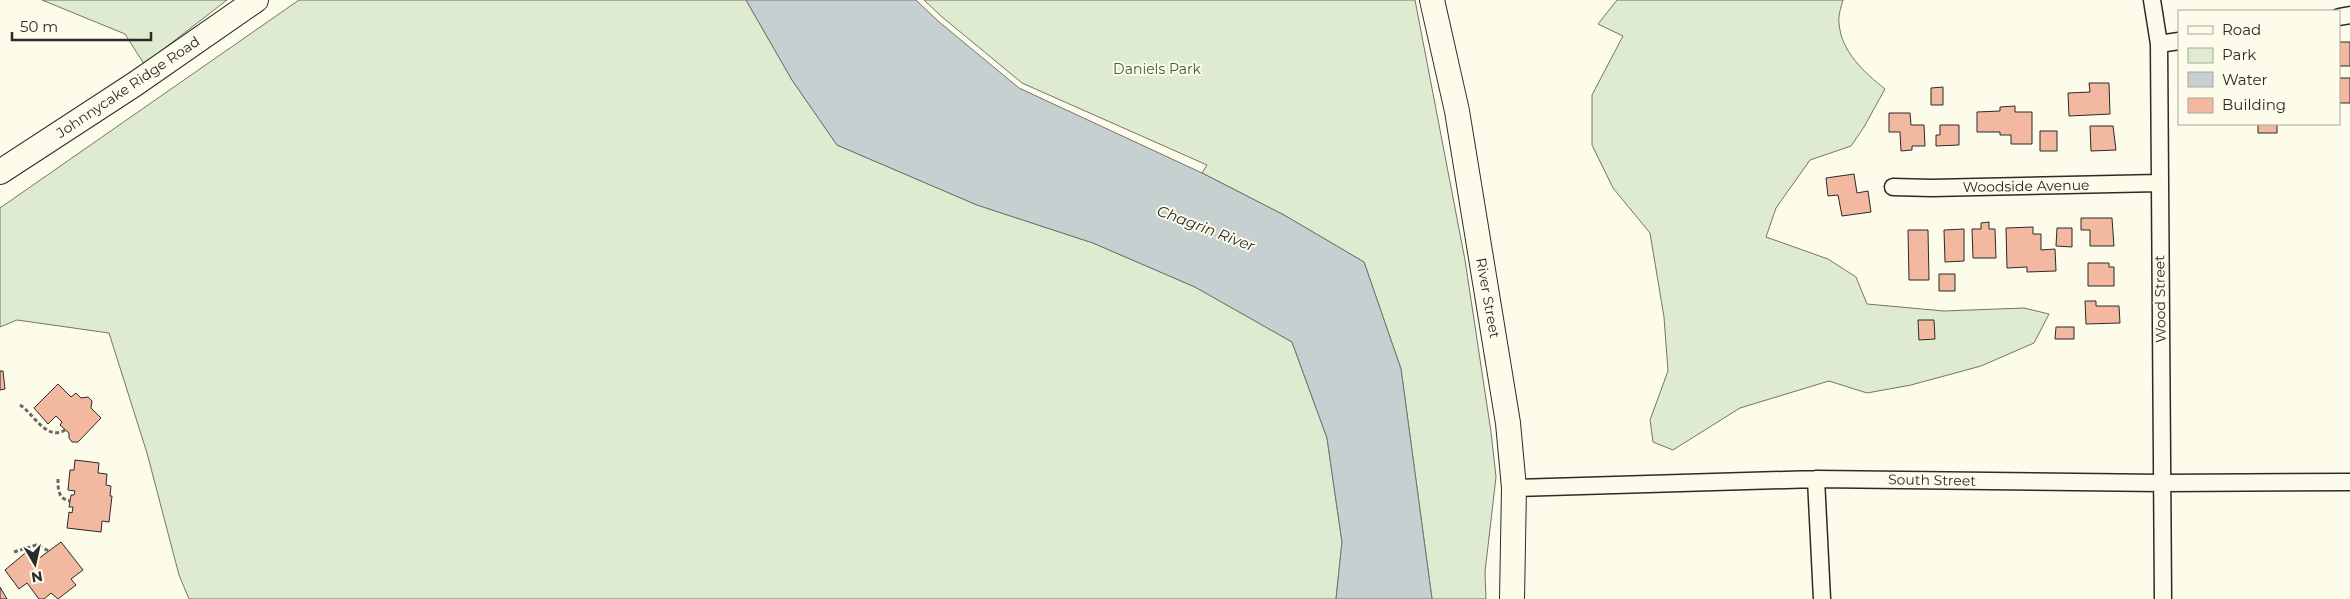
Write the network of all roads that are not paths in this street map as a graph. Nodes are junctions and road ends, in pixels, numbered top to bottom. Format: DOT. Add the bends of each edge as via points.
graph roads {
  1 [pos="256,0"];
  2 [pos="1432,0"];
  3 [pos="2152,0"];
  4 [pos="2178,41"];
  5 [pos="2159,44"];
  6 [pos="0,172"];
  7 [pos="2159,184"];
  8 [pos="1893,187"];
  9 [pos="1816,479"];
  10 [pos="2350,482"];
  11 [pos="2162,483"];
  12 [pos="1514,488"];
  13 [pos="1512,599"];
  14 [pos="1822,599"];
  15 [pos="2163,599"];
  1 -- 6 [label="main road, Johnnycake Ridge Road"];
  2 -- 12 [label="main road, River Street" via="1457,111 1498,355"];
  3 -- 5 [label="street, Wood Street"];
  4 -- 5 [label="street"];
  5 -- 7 [label="street, Wood Street"];
  7 -- 8 [label="street, Woodside Avenue"];
  7 -- 11 [label="street, Wood Street"];
  9 -- 11 [label="street, South Street"];
  9 -- 12 [label="street, South Street"];
  9 -- 14 [label="street"];
  10 -- 11 [label="street, South Street"];
  11 -- 15 [label="street, Wood Street"];
  12 -- 13 [label="main road, River Street"];
}
